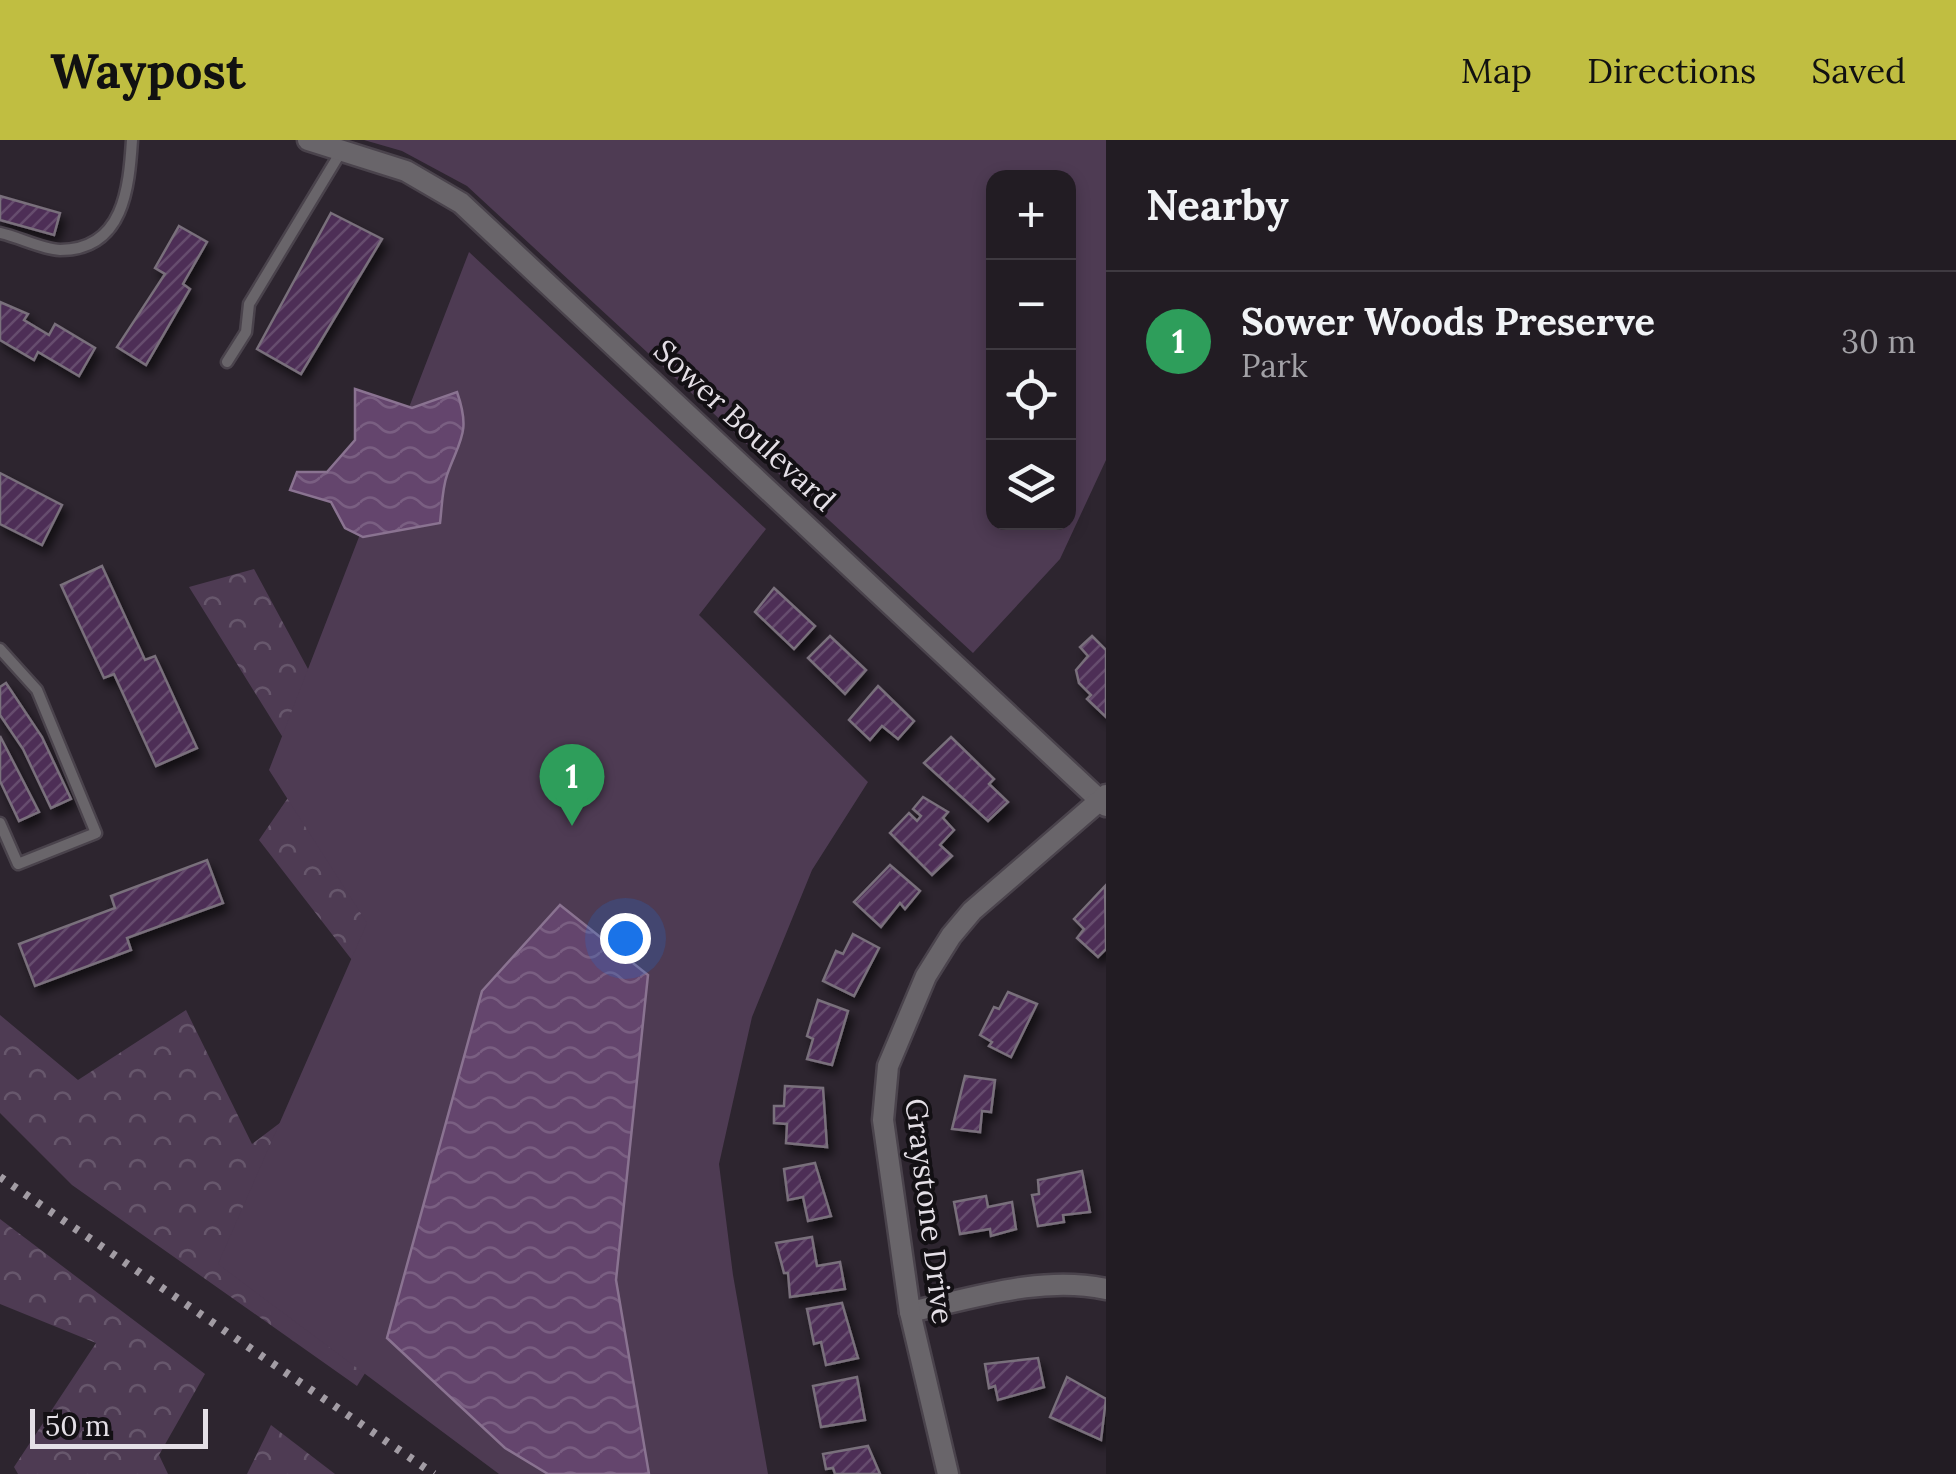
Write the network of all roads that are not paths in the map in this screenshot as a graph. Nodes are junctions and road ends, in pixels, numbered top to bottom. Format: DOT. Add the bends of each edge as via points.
graph roads {
  1 [pos="132,140"];
  2 [pos="308,140"];
  3 [pos="342,150"];
  4 [pos="0,233"];
  5 [pos="227,362"];
  6 [pos="0,649"];
  7 [pos="1104,801"];
  8 [pos="0,822"];
  9 [pos="1106,1289"];
  10 [pos="910,1312"];
  11 [pos="948,1474"];
  1 -- 4 [label="lane" via="128,196 112,228 79,247 58,250"];
  2 -- 3 [label="street, Sower Boulevard"];
  3 -- 5 [label="lane" via="248,304 246,332"];
  3 -- 7 [label="street, Sower Boulevard" via="406,172 461,203"];
  6 -- 8 [label="lane" via="36,690 96,833 18,864"];
  7 -- 10 [label="street, Graystone Drive" via="972,911 926,976 903,1024 888,1066 883,1120"];
  9 -- 10 [label="street" via="1076,1283 1026,1288"];
  10 -- 11 [label="street, Graystone Drive"];
}
